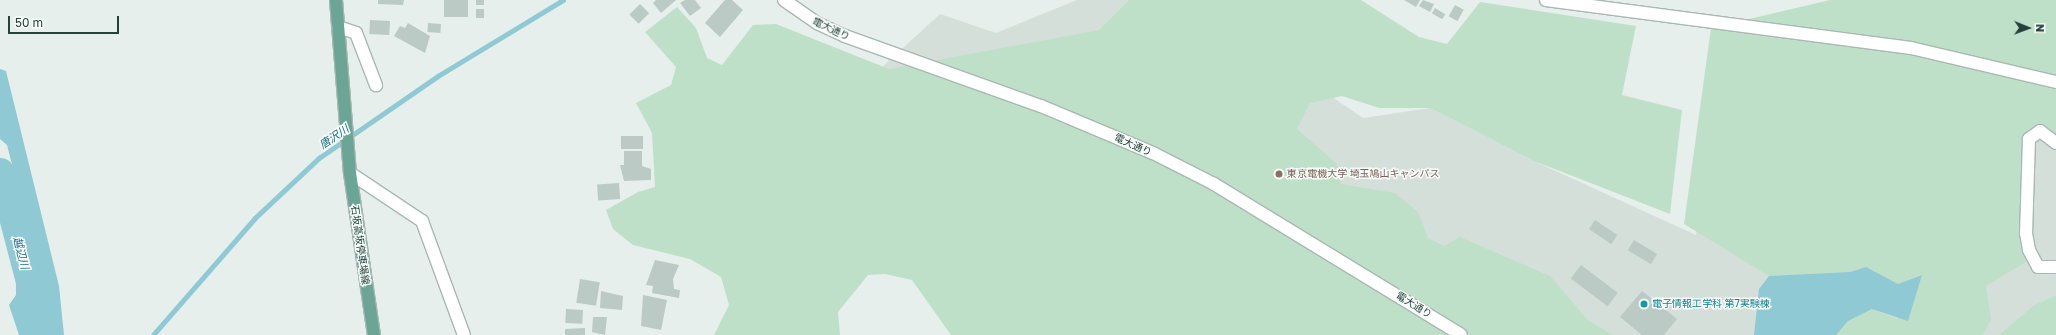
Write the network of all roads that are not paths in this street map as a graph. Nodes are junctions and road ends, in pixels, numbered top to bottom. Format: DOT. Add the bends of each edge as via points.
graph roads {
  1 [pos="336,0"];
  2 [pos="784,0"];
  3 [pos="1546,0"];
  4 [pos="338,27"];
  5 [pos="2056,82"];
  6 [pos="376,85"];
  7 [pos="2056,143"];
  8 [pos="350,173"];
  9 [pos="2056,267"];
  10 [pos="374,335"];
  11 [pos="464,335"];
  12 [pos="1461,335"];
  1 -- 4 [label="main road"];
  2 -- 12 [label="street, 電大通り" via="817,23 845,36 1041,106 1153,153 1214,184"];
  3 -- 5 [label="street" via="1911,48"];
  4 -- 6 [label="street" via="356,33"];
  4 -- 8 [label="main road, 石坂高坂停車場線"];
  7 -- 9 [label="street" via="2040,131 2029,139 2026,233 2029,250 2038,267"];
  8 -- 10 [label="main road, 石坂高坂停車場線"];
  8 -- 11 [label="street" via="422,221"];
}
